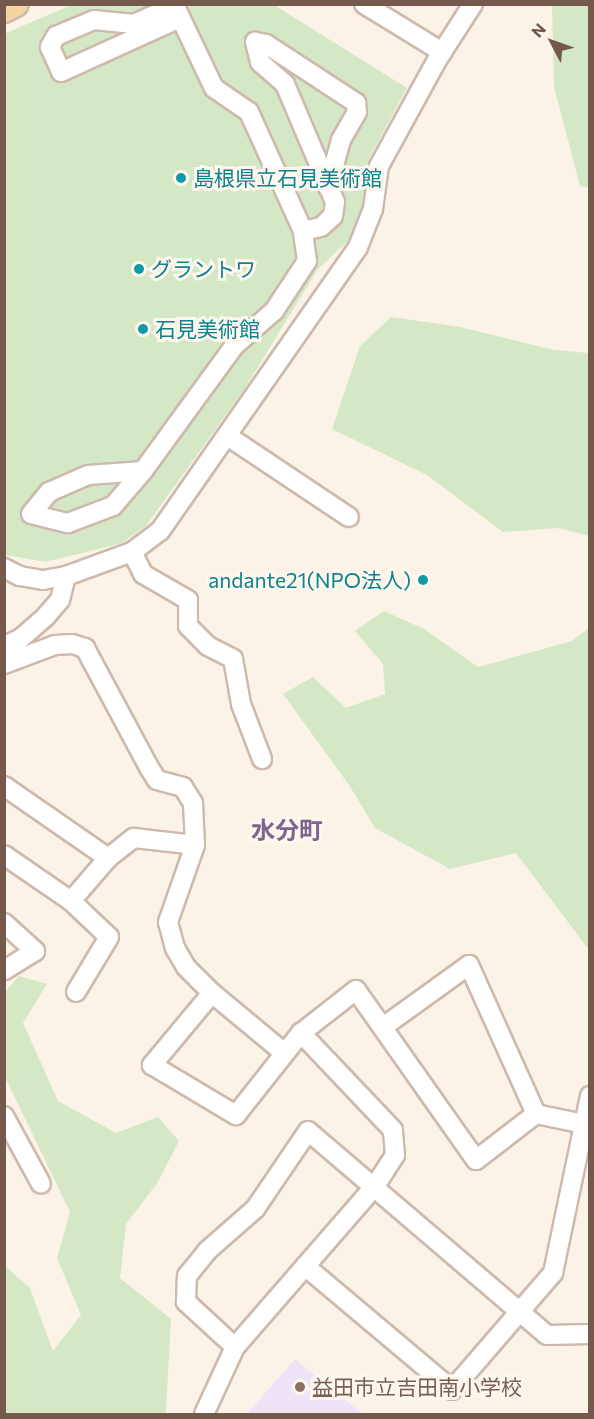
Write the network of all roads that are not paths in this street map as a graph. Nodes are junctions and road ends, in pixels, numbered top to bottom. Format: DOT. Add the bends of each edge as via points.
graph roads {
  1 [pos="16,4"];
  2 [pos="163,4"];
  3 [pos="364,4"];
  4 [pos="473,4"];
  5 [pos="4,9"];
  6 [pos="177,11"];
  7 [pos="442,52"];
  8 [pos="328,187"];
  9 [pos="303,231"];
  10 [pos="228,436"];
  11 [pos="143,471"];
  12 [pos="350,517"];
  13 [pos="132,552"];
  14 [pos="4,568"];
  15 [pos="66,576"];
  16 [pos="4,646"];
  17 [pos="4,664"];
  18 [pos="262,759"];
  19 [pos="4,786"];
  20 [pos="195,845"];
  21 [pos="4,855"];
  22 [pos="108,858"];
  23 [pos="71,901"];
  24 [pos="4,923"];
  25 [pos="4,970"];
  26 [pos="76,992"];
  27 [pos="212,993"];
  28 [pos="383,1027"];
  29 [pos="301,1033"];
  30 [pos="283,1052"];
  31 [pos="590,1096"];
  32 [pos="536,1114"];
  33 [pos="4,1116"];
  34 [pos="584,1124"];
  35 [pos="41,1184"];
  36 [pos="375,1186"];
  37 [pos="305,1266"];
  38 [pos="520,1312"];
  39 [pos="590,1334"];
  40 [pos="235,1347"];
  41 [pos="204,1414"];
  1 -- 5 [label="main road"];
  2 -- 6 [label="street" via="163,10 134,24 94,20 56,36 50,47 61,72"];
  3 -- 7 [label="street"];
  4 -- 7 [label="street"];
  6 -- 9 [label="street" via="214,88 249,112"];
  7 -- 10 [label="street" via="379,166 373,209 358,247"];
  8 -- 8 [label="street" via="285,84 260,62 255,42 266,44 356,102 357,112 341,140"];
  8 -- 9 [label="street" via="335,202 333,216 321,227"];
  9 -- 11 [label="street" via="307,261 274,311 234,346"];
  10 -- 12 [label="street"];
  10 -- 13 [label="street" via="160,531"];
  11 -- 11 [label="street" via="113,506 68,523 31,514 49,492 88,476"];
  13 -- 15 [label="street"];
  13 -- 18 [label="street" via="142,574 188,600 188,626 208,646 233,660 241,704"];
  14 -- 15 [label="street" via="43,580"];
  15 -- 16 [label="street" via="60,600 46,616 20,639"];
  17 -- 20 [label="street" via="55,645 85,648 150,769 158,780 183,787 193,803"];
  19 -- 22 [label="street"];
  20 -- 22 [label="street" via="134,838"];
  20 -- 27 [label="street" via="168,922 175,948 186,967"];
  21 -- 23 [label="street"];
  22 -- 23 [label="street"];
  23 -- 26 [label="street" via="109,937"];
  24 -- 25 [label="street" via="35,951"];
  27 -- 30 [label="street"];
  27 -- 30 [label="street" via="152,1065 236,1115"];
  28 -- 29 [label="street" via="356,990"];
  28 -- 32 [label="street" via="476,1160"];
  28 -- 32 [label="street" via="469,965"];
  29 -- 30 [label="street"];
  29 -- 36 [label="street" via="393,1130 395,1155"];
  31 -- 34 [label="street"];
  32 -- 34 [label="street"];
  33 -- 35 [label="street"];
  34 -- 38 [label="street" via="553,1273"];
  36 -- 37 [label="street"];
  36 -- 38 [label="street"];
  36 -- 40 [label="street" via="308,1131 255,1209 207,1251 187,1276 186,1302"];
  37 -- 38 [label="street" via="452,1390"];
  37 -- 40 [label="street"];
  38 -- 39 [label="street" via="548,1335"];
  40 -- 41 [label="street"];
}
